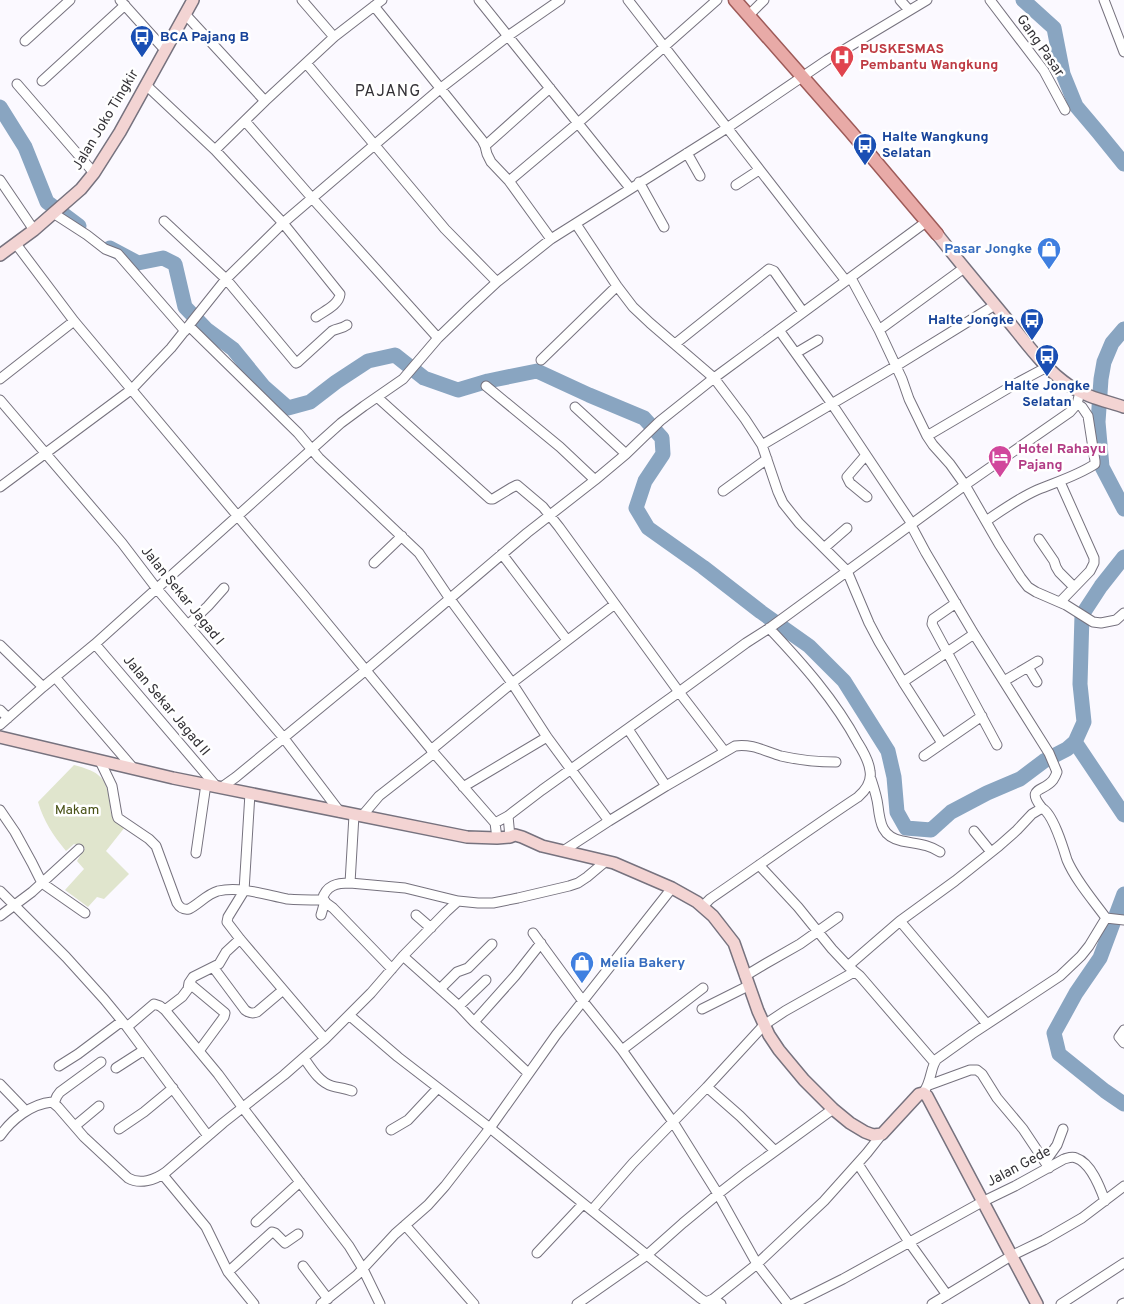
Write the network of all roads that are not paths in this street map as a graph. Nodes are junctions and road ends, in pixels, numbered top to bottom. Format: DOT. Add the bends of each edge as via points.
graph roads {
  1 [pos="70,0"];
  2 [pos="193,0"];
  3 [pos="302,0"];
  4 [pos="382,0"];
  5 [pos="479,0"];
  6 [pos="560,0"];
  7 [pos="628,0"];
  8 [pos="717,0"];
  9 [pos="735,0"];
  10 [pos="764,0"];
  11 [pos="900,0"];
  12 [pos="927,0"];
  13 [pos="990,0"];
  14 [pos="1104,0"];
  15 [pos="123,3"];
  16 [pos="374,6"];
  17 [pos="909,10"];
  18 [pos="185,14"];
  19 [pos="749,15"];
  20 [pos="508,36"];
  21 [pos="334,37"];
  22 [pos="26,41"];
  23 [pos="1122,41"];
  24 [pos="664,46"];
  25 [pos="165,50"];
  26 [pos="1124,52"];
  27 [pos="306,63"];
  28 [pos="802,76"];
  29 [pos="42,81"];
  30 [pos="17,84"];
  31 [pos="146,85"];
  32 [pos="440,88"];
  33 [pos="550,88"];
  34 [pos="265,100"];
  35 [pos="1065,110"];
  36 [pos="245,121"];
  37 [pos="578,123"];
  38 [pos="727,128"];
  39 [pos="375,144"];
  40 [pos="485,146"];
  41 [pos="215,150"];
  42 [pos="687,153"];
  43 [pos="760,170"];
  44 [pos="94,173"];
  45 [pos="700,176"];
  46 [pos="0,180"];
  47 [pos="509,181"];
  48 [pos="639,182"];
  49 [pos="736,185"];
  50 [pos="630,188"];
  51 [pos="312,198"];
  52 [pos="54,212"];
  53 [pos="164,221"];
  54 [pos="284,222"];
  55 [pos="926,222"];
  56 [pos="576,224"];
  57 [pos="664,227"];
  58 [pos="34,230"];
  59 [pos="936,234"];
  60 [pos="551,239"];
  61 [pos="16,244"];
  62 [pos="0,255"];
  63 [pos="964,268"];
  64 [pos="226,279"];
  65 [pos="848,280"];
  66 [pos="497,282"];
  67 [pos="617,286"];
  68 [pos="994,305"];
  69 [pos="803,312"];
  70 [pos="316,317"];
  71 [pos="74,321"];
  72 [pos="189,326"];
  73 [pos="347,326"];
  74 [pos="780,330"];
  75 [pos="879,330"];
  76 [pos="438,338"];
  77 [pos="818,340"];
  78 [pos="675,344"];
  79 [pos="796,354"];
  80 [pos="541,360"];
  81 [pos="896,366"];
  82 [pos="1047,366"];
  83 [pos="714,378"];
  84 [pos="0,379"];
  85 [pos="486,386"];
  86 [pos="132,389"];
  87 [pos="1084,393"];
  88 [pos="377,397"];
  89 [pos="0,400"];
  90 [pos="832,404"];
  91 [pos="1077,404"];
  92 [pos="575,407"];
  93 [pos="1124,407"];
  94 [pos="927,436"];
  95 [pos="762,445"];
  96 [pos="312,450"];
  97 [pos="45,453"];
  98 [pos="626,454"];
  99 [pos="866,455"];
  100 [pos="767,459"];
  101 [pos="594,480"];
  102 [pos="1060,482"];
  103 [pos="965,485"];
  104 [pos="0,488"];
  105 [pos="723,492"];
  106 [pos="867,497"];
  107 [pos="550,515"];
  108 [pos="238,516"];
  109 [pos="986,520"];
  110 [pos="912,524"];
  111 [pos="847,528"];
  112 [pos="402,536"];
  113 [pos="1039,538"];
  114 [pos="824,548"];
  115 [pos="502,554"];
  116 [pos="374,563"];
  117 [pos="847,571"];
  118 [pos="1074,587"];
  119 [pos="224,588"];
  120 [pos="156,589"];
  121 [pos="450,599"];
  122 [pos="956,603"];
  123 [pos="615,604"];
  124 [pos="1065,604"];
  125 [pos="1124,613"];
  126 [pos="1116,620"];
  127 [pos="188,625"];
  128 [pos="1124,625"];
  129 [pos="770,627"];
  130 [pos="974,634"];
  131 [pos="567,640"];
  132 [pos="95,644"];
  133 [pos="0,645"];
  134 [pos="948,652"];
  135 [pos="1038,661"];
  136 [pos="1028,666"];
  137 [pos="366,670"];
  138 [pos="55,677"];
  139 [pos="1004,680"];
  140 [pos="903,682"];
  141 [pos="1037,682"];
  142 [pos="512,683"];
  143 [pos="43,687"];
  144 [pos="680,692"];
  145 [pos="0,710"];
  146 [pos="982,716"];
  147 [pos="4,722"];
  148 [pos="628,728"];
  149 [pos="283,737"];
  150 [pos="547,737"];
  151 [pos="4,738"];
  152 [pos="942,743"];
  153 [pos="998,745"];
  154 [pos="433,752"];
  155 [pos="725,752"];
  156 [pos="924,756"];
  157 [pos="100,761"];
  158 [pos="836,762"];
  159 [pos="134,769"];
  160 [pos="571,769"];
  161 [pos="870,776"];
  162 [pos="236,777"];
  163 [pos="215,786"];
  164 [pos="666,786"];
  165 [pos="463,787"];
  166 [pos="236,790"];
  167 [pos="250,793"];
  168 [pos="1042,808"];
  169 [pos="0,810"];
  170 [pos="340,812"];
  171 [pos="358,815"];
  172 [pos="508,816"];
  173 [pos="609,820"];
  174 [pos="495,823"];
  175 [pos="974,831"];
  176 [pos="512,836"];
  177 [pos="497,838"];
  178 [pos="78,849"];
  179 [pos="563,851"];
  180 [pos="196,852"];
  181 [pos="940,852"];
  182 [pos="991,852"];
  183 [pos="606,861"];
  184 [pos="759,865"];
  185 [pos="42,883"];
  186 [pos="350,883"];
  187 [pos="672,888"];
  188 [pos="0,891"];
  189 [pos="244,891"];
  190 [pos="323,900"];
  191 [pos="458,901"];
  192 [pos="14,904"];
  193 [pos="703,906"];
  194 [pos="85,913"];
  195 [pos="321,915"];
  196 [pos="416,915"];
  197 [pos="0,916"];
  198 [pos="838,917"];
  199 [pos="1108,918"];
  200 [pos="1124,920"];
  201 [pos="900,921"];
  202 [pos="431,928"];
  203 [pos="818,931"];
  204 [pos="533,933"];
  205 [pos="240,939"];
  206 [pos="541,943"];
  207 [pos="492,944"];
  208 [pos="403,956"];
  209 [pos="213,967"];
  210 [pos="392,969"];
  211 [pos="851,969"];
  212 [pos="486,980"];
  213 [pos="747,981"];
  214 [pos="189,983"];
  215 [pos="440,988"];
  216 [pos="703,988"];
  217 [pos="283,990"];
  218 [pos="582,1000"];
  219 [pos="459,1006"];
  220 [pos="702,1009"];
  221 [pos="165,1010"];
  222 [pos="349,1015"];
  223 [pos="474,1022"];
  224 [pos="124,1024"];
  225 [pos="986,1024"];
  226 [pos="764,1025"];
  227 [pos="1124,1030"];
  228 [pos="325,1039"];
  229 [pos="1124,1043"];
  230 [pos="144,1050"];
  231 [pos="622,1050"];
  232 [pos="199,1051"];
  233 [pos="304,1058"];
  234 [pos="101,1062"];
  235 [pos="934,1062"];
  236 [pos="59,1066"];
  237 [pos="116,1068"];
  238 [pos="528,1073"];
  239 [pos="0,1084"];
  240 [pos="708,1087"];
  241 [pos="173,1088"];
  242 [pos="438,1088"];
  243 [pos="926,1089"];
  244 [pos="352,1091"];
  245 [pos="54,1103"];
  246 [pos="99,1106"];
  247 [pos="243,1108"];
  248 [pos="833,1109"];
  249 [pos="26,1111"];
  250 [pos="673,1122"];
  251 [pos="75,1126"];
  252 [pos="490,1128"];
  253 [pos="119,1129"];
  254 [pos="1062,1129"];
  255 [pos="391,1130"];
  256 [pos="882,1134"];
  257 [pos="0,1136"];
  258 [pos="208,1136"];
  259 [pos="775,1150"];
  260 [pos="858,1164"];
  261 [pos="1047,1165"];
  262 [pos="162,1175"];
  263 [pos="300,1182"];
  264 [pos="1124,1186"];
  265 [pos="718,1194"];
  266 [pos="1105,1201"];
  267 [pos="982,1202"];
  268 [pos="583,1204"];
  269 [pos="592,1210"];
  270 [pos="256,1222"];
  271 [pos="405,1225"];
  272 [pos="298,1234"];
  273 [pos="909,1242"];
  274 [pos="537,1253"];
  275 [pos="647,1255"];
  276 [pos="1012,1256"];
  277 [pos="1124,1263"];
  278 [pos="757,1264"];
  279 [pos="303,1266"];
  280 [pos="363,1269"];
  281 [pos="228,1272"];
  282 [pos="947,1295"];
  283 [pos="325,1301"];
  284 [pos="711,1302"];
  285 [pos="254,1304"];
  286 [pos="377,1304"];
  287 [pos="474,1304"];
  288 [pos="577,1304"];
  289 [pos="788,1304"];
  290 [pos="793,1304"];
  291 [pos="932,1304"];
  292 [pos="1037,1304"];
  293 [pos="1061,1304"];
  1 -- 22 [label="street"];
  2 -- 18 [label="main road, Jalan Joko Tingkir"];
  3 -- 21 [label="street"];
  4 -- 16 [label="street"];
  5 -- 20 [label="street"];
  6 -- 20 [label="street"];
  7 -- 24 [label="street"];
  8 -- 24 [label="street"];
  9 -- 19 [label="main road"];
  10 -- 19 [label="street"];
  11 -- 17 [label="street"];
  12 -- 17 [label="street"];
  13 -- 35 [label="street, Gang Pasar" via="1044,71"];
  14 -- 23 [label="street"];
  15 -- 25 [label="street"];
  15 -- 29 [label="street"];
  16 -- 21 [label="street"];
  16 -- 32 [label="street"];
  17 -- 28 [label="street"];
  18 -- 25 [label="main road, Jalan Joko Tingkir"];
  18 -- 34 [label="street"];
  19 -- 28 [label="main road"];
  20 -- 32 [label="street"];
  20 -- 33 [label="street"];
  21 -- 27 [label="street"];
  23 -- 26 [label="street"];
  24 -- 37 [label="street"];
  24 -- 38 [label="street"];
  25 -- 31 [label="main road, Jalan Joko Tingkir"];
  27 -- 34 [label="street"];
  27 -- 39 [label="street"];
  28 -- 38 [label="street"];
  28 -- 55 [label="main road"];
  30 -- 44 [label="street"];
  31 -- 41 [label="street"];
  31 -- 44 [label="main road, Jalan Joko Tingkir"];
  32 -- 39 [label="street"];
  32 -- 40 [label="street"];
  33 -- 37 [label="street"];
  33 -- 40 [label="street"];
  34 -- 36 [label="street"];
  36 -- 41 [label="street"];
  36 -- 51 [label="street"];
  37 -- 47 [label="street"];
  37 -- 50 [label="street"];
  38 -- 42 [label="street"];
  38 -- 43 [label="street"];
  39 -- 51 [label="street"];
  39 -- 66 [label="street" via="445,229"];
  40 -- 47 [label="street" via="491,162"];
  41 -- 54 [label="street"];
  42 -- 45 [label="street"];
  42 -- 48 [label="street"];
  43 -- 49 [label="street"];
  43 -- 65 [label="street"];
  44 -- 52 [label="main road, Jalan Joko Tingkir"];
  46 -- 58 [label="street"];
  47 -- 60 [label="street"];
  48 -- 50 [label="street"];
  48 -- 57 [label="street"];
  50 -- 56 [label="street"];
  51 -- 54 [label="street"];
  51 -- 76 [label="street"];
  52 -- 58 [label="main road, Jalan Joko Tingkir"];
  52 -- 72 [label="street" via="118,254"];
  53 -- 64 [label="street"];
  54 -- 64 [label="street"];
  54 -- 70 [label="street" via="340,294 336,303"];
  55 -- 59 [label="main road"];
  55 -- 65 [label="street"];
  56 -- 60 [label="street"];
  56 -- 67 [label="street"];
  58 -- 61 [label="main road, Jalan Joko Tingkir"];
  59 -- 63 [label="main road"];
  60 -- 66 [label="street"];
  61 -- 62 [label="main road, Jalan Joko Tingkir"];
  61 -- 71 [label="street"];
  63 -- 68 [label="main road"];
  63 -- 75 [label="street"];
  64 -- 72 [label="street"];
  64 -- 73 [label="street" via="296,363 332,331"];
  65 -- 69 [label="street"];
  65 -- 75 [label="street"];
  66 -- 76 [label="street"];
  67 -- 78 [label="street" via="633,307"];
  67 -- 80 [label="street"];
  68 -- 81 [label="street"];
  68 -- 82 [label="main road"];
  69 -- 74 [label="street"];
  69 -- 78 [label="street" via="774,271 769,269"];
  71 -- 84 [label="street"];
  71 -- 86 [label="street"];
  72 -- 86 [label="street"];
  72 -- 96 [label="street"];
  74 -- 79 [label="street"];
  74 -- 83 [label="street"];
  75 -- 81 [label="street"];
  76 -- 88 [label="street" via="403,379"];
  77 -- 79 [label="street"];
  78 -- 83 [label="street"];
  79 -- 90 [label="street"];
  81 -- 90 [label="street"];
  81 -- 94 [label="street"];
  82 -- 87 [label="main road" via="1070,386"];
  82 -- 94 [label="street"];
  83 -- 95 [label="street"];
  83 -- 98 [label="street" via="660,421"];
  85 -- 101 [label="street" via="560,447"];
  86 -- 97 [label="street"];
  86 -- 108 [label="street"];
  87 -- 91 [label="street"];
  87 -- 93 [label="main road"];
  88 -- 96 [label="street"];
  88 -- 107 [label="street" via="490,499 517,485"];
  89 -- 97 [label="street, Jalan Sekar Jagad I"];
  90 -- 95 [label="street"];
  90 -- 99 [label="street"];
  91 -- 102 [label="street" via="1088,416 1095,461 1093,466"];
  91 -- 103 [label="street"];
  92 -- 98 [label="street"];
  94 -- 103 [label="street"];
  95 -- 100 [label="street"];
  96 -- 108 [label="street"];
  96 -- 112 [label="street"];
  97 -- 104 [label="street"];
  97 -- 120 [label="street, Jalan Sekar Jagad I" via="122,543"];
  98 -- 101 [label="street"];
  99 -- 106 [label="street" via="847,477"];
  99 -- 110 [label="street"];
  100 -- 105 [label="street"];
  100 -- 114 [label="street" via="783,503"];
  101 -- 107 [label="street"];
  102 -- 109 [label="street" via="1037,490"];
  102 -- 118 [label="street" via="1094,558 1090,570"];
  103 -- 109 [label="street"];
  103 -- 110 [label="street"];
  107 -- 115 [label="street"];
  107 -- 123 [label="street"];
  108 -- 120 [label="street"];
  108 -- 137 [label="street"];
  109 -- 124 [label="street" via="1028,587"];
  110 -- 117 [label="street"];
  110 -- 122 [label="street"];
  111 -- 114 [label="street"];
  112 -- 116 [label="street"];
  112 -- 121 [label="street" via="424,559"];
  113 -- 118 [label="street" via="1059,572"];
  114 -- 117 [label="street"];
  115 -- 121 [label="street"];
  115 -- 131 [label="street"];
  117 -- 129 [label="street"];
  117 -- 140 [label="street" via="869,623"];
  118 -- 124 [label="street"];
  119 -- 127 [label="street"];
  120 -- 127 [label="street, Jalan Sekar Jagad I"];
  120 -- 132 [label="street"];
  121 -- 137 [label="street"];
  121 -- 142 [label="street"];
  122 -- 130 [label="street"];
  122 -- 134 [label="street" via="932,620"];
  123 -- 131 [label="street"];
  123 -- 144 [label="street"];
  124 -- 126 [label="street" via="1093,622"];
  125 -- 126 [label="street"];
  126 -- 128 [label="street"];
  127 -- 149 [label="street, Jalan Sekar Jagad I"];
  129 -- 144 [label="street"];
  129 -- 161 [label="street" via="833,702 863,751"];
  130 -- 134 [label="street"];
  130 -- 139 [label="street"];
  131 -- 142 [label="street"];
  132 -- 138 [label="street"];
  132 -- 163 [label="street, Jalan Sekar Jagad II"];
  133 -- 143 [label="street"];
  134 -- 140 [label="street"];
  134 -- 146 [label="street"];
  135 -- 136 [label="street"];
  136 -- 139 [label="street"];
  136 -- 141 [label="street"];
  137 -- 149 [label="street"];
  137 -- 154 [label="street"];
  138 -- 143 [label="street"];
  138 -- 159 [label="street"];
  139 -- 168 [label="street" via="1057,772 1052,782 1036,794 1036,801"];
  140 -- 152 [label="street"];
  142 -- 150 [label="street"];
  142 -- 154 [label="street"];
  143 -- 147 [label="street"];
  144 -- 148 [label="street"];
  144 -- 155 [label="street"];
  145 -- 147 [label="street"];
  146 -- 152 [label="street"];
  146 -- 153 [label="street"];
  147 -- 151 [label="street"];
  148 -- 160 [label="street"];
  148 -- 164 [label="street"];
  149 -- 162 [label="street"];
  149 -- 170 [label="street, Jalan Sekar Jagad I"];
  150 -- 160 [label="street"];
  150 -- 165 [label="street"];
  151 -- 157 [label="main road"];
  152 -- 156 [label="street"];
  154 -- 165 [label="street"];
  154 -- 171 [label="street"];
  155 -- 158 [label="street" via="733,746 744,745 782,756"];
  155 -- 164 [label="street"];
  157 -- 159 [label="main road"];
  157 -- 189 [label="street" via="112,786 118,818 156,846 180,907 189,909 219,891"];
  159 -- 163 [label="main road"];
  160 -- 172 [label="street"];
  160 -- 173 [label="street"];
  161 -- 181 [label="street" via="886,834"];
  161 -- 184 [label="street" via="869,786 858,797"];
  162 -- 163 [label="street"];
  162 -- 166 [label="street"];
  163 -- 166 [label="main road"];
  163 -- 180 [label="street"];
  164 -- 173 [label="street"];
  165 -- 174 [label="street"];
  166 -- 167 [label="main road"];
  167 -- 170 [label="main road"];
  167 -- 189 [label="street"];
  168 -- 182 [label="street"];
  168 -- 199 [label="street" via="1050,817 1078,878"];
  169 -- 185 [label="street"];
  170 -- 171 [label="main road"];
  171 -- 177 [label="main road" via="467,837"];
  171 -- 186 [label="street"];
  172 -- 174 [label="street"];
  172 -- 176 [label="street"];
  173 -- 179 [label="street"];
  174 -- 177 [label="street"];
  175 -- 182 [label="street"];
  176 -- 177 [label="main road"];
  176 -- 179 [label="main road" via="514,840"];
  178 -- 185 [label="street"];
  179 -- 183 [label="main road"];
  182 -- 201 [label="street"];
  183 -- 187 [label="main road"];
  183 -- 191 [label="street" via="587,877 569,886 493,903"];
  184 -- 193 [label="street"];
  184 -- 203 [label="street"];
  185 -- 192 [label="street"];
  185 -- 194 [label="street"];
  186 -- 190 [label="street" via="332,886 325,891"];
  186 -- 191 [label="street" via="405,888"];
  187 -- 193 [label="main road"];
  187 -- 218 [label="street"];
  188 -- 192 [label="street"];
  189 -- 190 [label="street" via="297,900"];
  189 -- 205 [label="street" via="227,919"];
  190 -- 195 [label="street"];
  190 -- 210 [label="street"];
  191 -- 202 [label="street"];
  192 -- 197 [label="street"];
  192 -- 224 [label="street" via="74,965"];
  193 -- 213 [label="main road" via="734,943"];
  196 -- 202 [label="street"];
  198 -- 203 [label="street"];
  199 -- 200 [label="street"];
  199 -- 225 [label="street" via="1071,966"];
  201 -- 211 [label="street"];
  201 -- 225 [label="street"];
  202 -- 208 [label="street"];
  203 -- 211 [label="street"];
  203 -- 213 [label="street" via="765,964"];
  204 -- 206 [label="street"];
  205 -- 209 [label="street"];
  205 -- 217 [label="street"];
  206 -- 218 [label="street"];
  206 -- 223 [label="street"];
  207 -- 215 [label="street" via="468,968 457,972"];
  208 -- 210 [label="street"];
  208 -- 215 [label="street"];
  209 -- 214 [label="street" via="193,977"];
  209 -- 217 [label="street" via="249,1013 256,1012"];
  210 -- 222 [label="street"];
  211 -- 226 [label="street"];
  211 -- 235 [label="street"];
  212 -- 219 [label="street"];
  213 -- 220 [label="street"];
  213 -- 226 [label="main road"];
  214 -- 221 [label="street" via="182,997"];
  214 -- 232 [label="street" via="225,1013"];
  215 -- 219 [label="street"];
  216 -- 231 [label="street"];
  217 -- 228 [label="street"];
  218 -- 231 [label="street"];
  218 -- 238 [label="street"];
  219 -- 223 [label="street"];
  221 -- 224 [label="street" via="154,1004"];
  221 -- 232 [label="street"];
  222 -- 228 [label="street"];
  222 -- 242 [label="street"];
  223 -- 238 [label="street"];
  224 -- 230 [label="street"];
  224 -- 236 [label="street"];
  225 -- 235 [label="street"];
  226 -- 240 [label="street"];
  226 -- 248 [label="main road" via="790,1063"];
  227 -- 229 [label="street" via="1119,1037"];
  228 -- 233 [label="street"];
  230 -- 237 [label="street"];
  230 -- 241 [label="street"];
  231 -- 250 [label="street"];
  232 -- 247 [label="street"];
  233 -- 244 [label="street" via="323,1081"];
  233 -- 247 [label="street"];
  234 -- 245 [label="street" via="60,1092"];
  235 -- 243 [label="street"];
  238 -- 252 [label="street"];
  239 -- 249 [label="street"];
  240 -- 250 [label="street"];
  240 -- 259 [label="street"];
  241 -- 253 [label="street"];
  241 -- 258 [label="street"];
  242 -- 252 [label="street"];
  242 -- 255 [label="street" via="408,1120"];
  243 -- 256 [label="main road"];
  243 -- 261 [label="street" via="970,1070 979,1071"];
  243 -- 267 [label="main road"];
  245 -- 249 [label="street"];
  245 -- 251 [label="street"];
  246 -- 251 [label="street"];
  247 -- 258 [label="street"];
  247 -- 263 [label="street"];
  248 -- 256 [label="main road" via="865,1132"];
  248 -- 259 [label="street"];
  249 -- 257 [label="street" via="13,1120"];
  250 -- 265 [label="street"];
  250 -- 269 [label="street"];
  251 -- 262 [label="street" via="128,1178 143,1182"];
  252 -- 268 [label="street"];
  252 -- 271 [label="street" via="446,1186"];
  254 -- 261 [label="street"];
  256 -- 260 [label="street"];
  258 -- 262 [label="street"];
  259 -- 265 [label="street"];
  260 -- 273 [label="street"];
  260 -- 278 [label="street"];
  261 -- 266 [label="street, Jalan Gede" via="1077,1158 1093,1175"];
  261 -- 267 [label="street, Jalan Gede"];
  262 -- 281 [label="street" via="206,1227"];
  263 -- 270 [label="street"];
  263 -- 280 [label="street"];
  264 -- 266 [label="street"];
  265 -- 275 [label="street"];
  265 -- 278 [label="street"];
  266 -- 276 [label="street" via="1076,1222"];
  267 -- 273 [label="street, Jalan Gede"];
  267 -- 276 [label="main road"];
  268 -- 269 [label="street"];
  268 -- 274 [label="street"];
  269 -- 275 [label="street"];
  271 -- 280 [label="street"];
  271 -- 287 [label="street"];
  272 -- 281 [label="street" via="285,1243 272,1232"];
  273 -- 282 [label="street"];
  273 -- 290 [label="street, Jalan Gede"];
  275 -- 284 [label="street" via="700,1298"];
  275 -- 288 [label="street"];
  276 -- 282 [label="street"];
  276 -- 292 [label="main road"];
  277 -- 293 [label="street"];
  278 -- 284 [label="street"];
  278 -- 289 [label="street"];
  279 -- 283 [label="street"];
  280 -- 283 [label="street"];
  280 -- 286 [label="street"];
  281 -- 285 [label="street"];
  282 -- 291 [label="street"];
}
